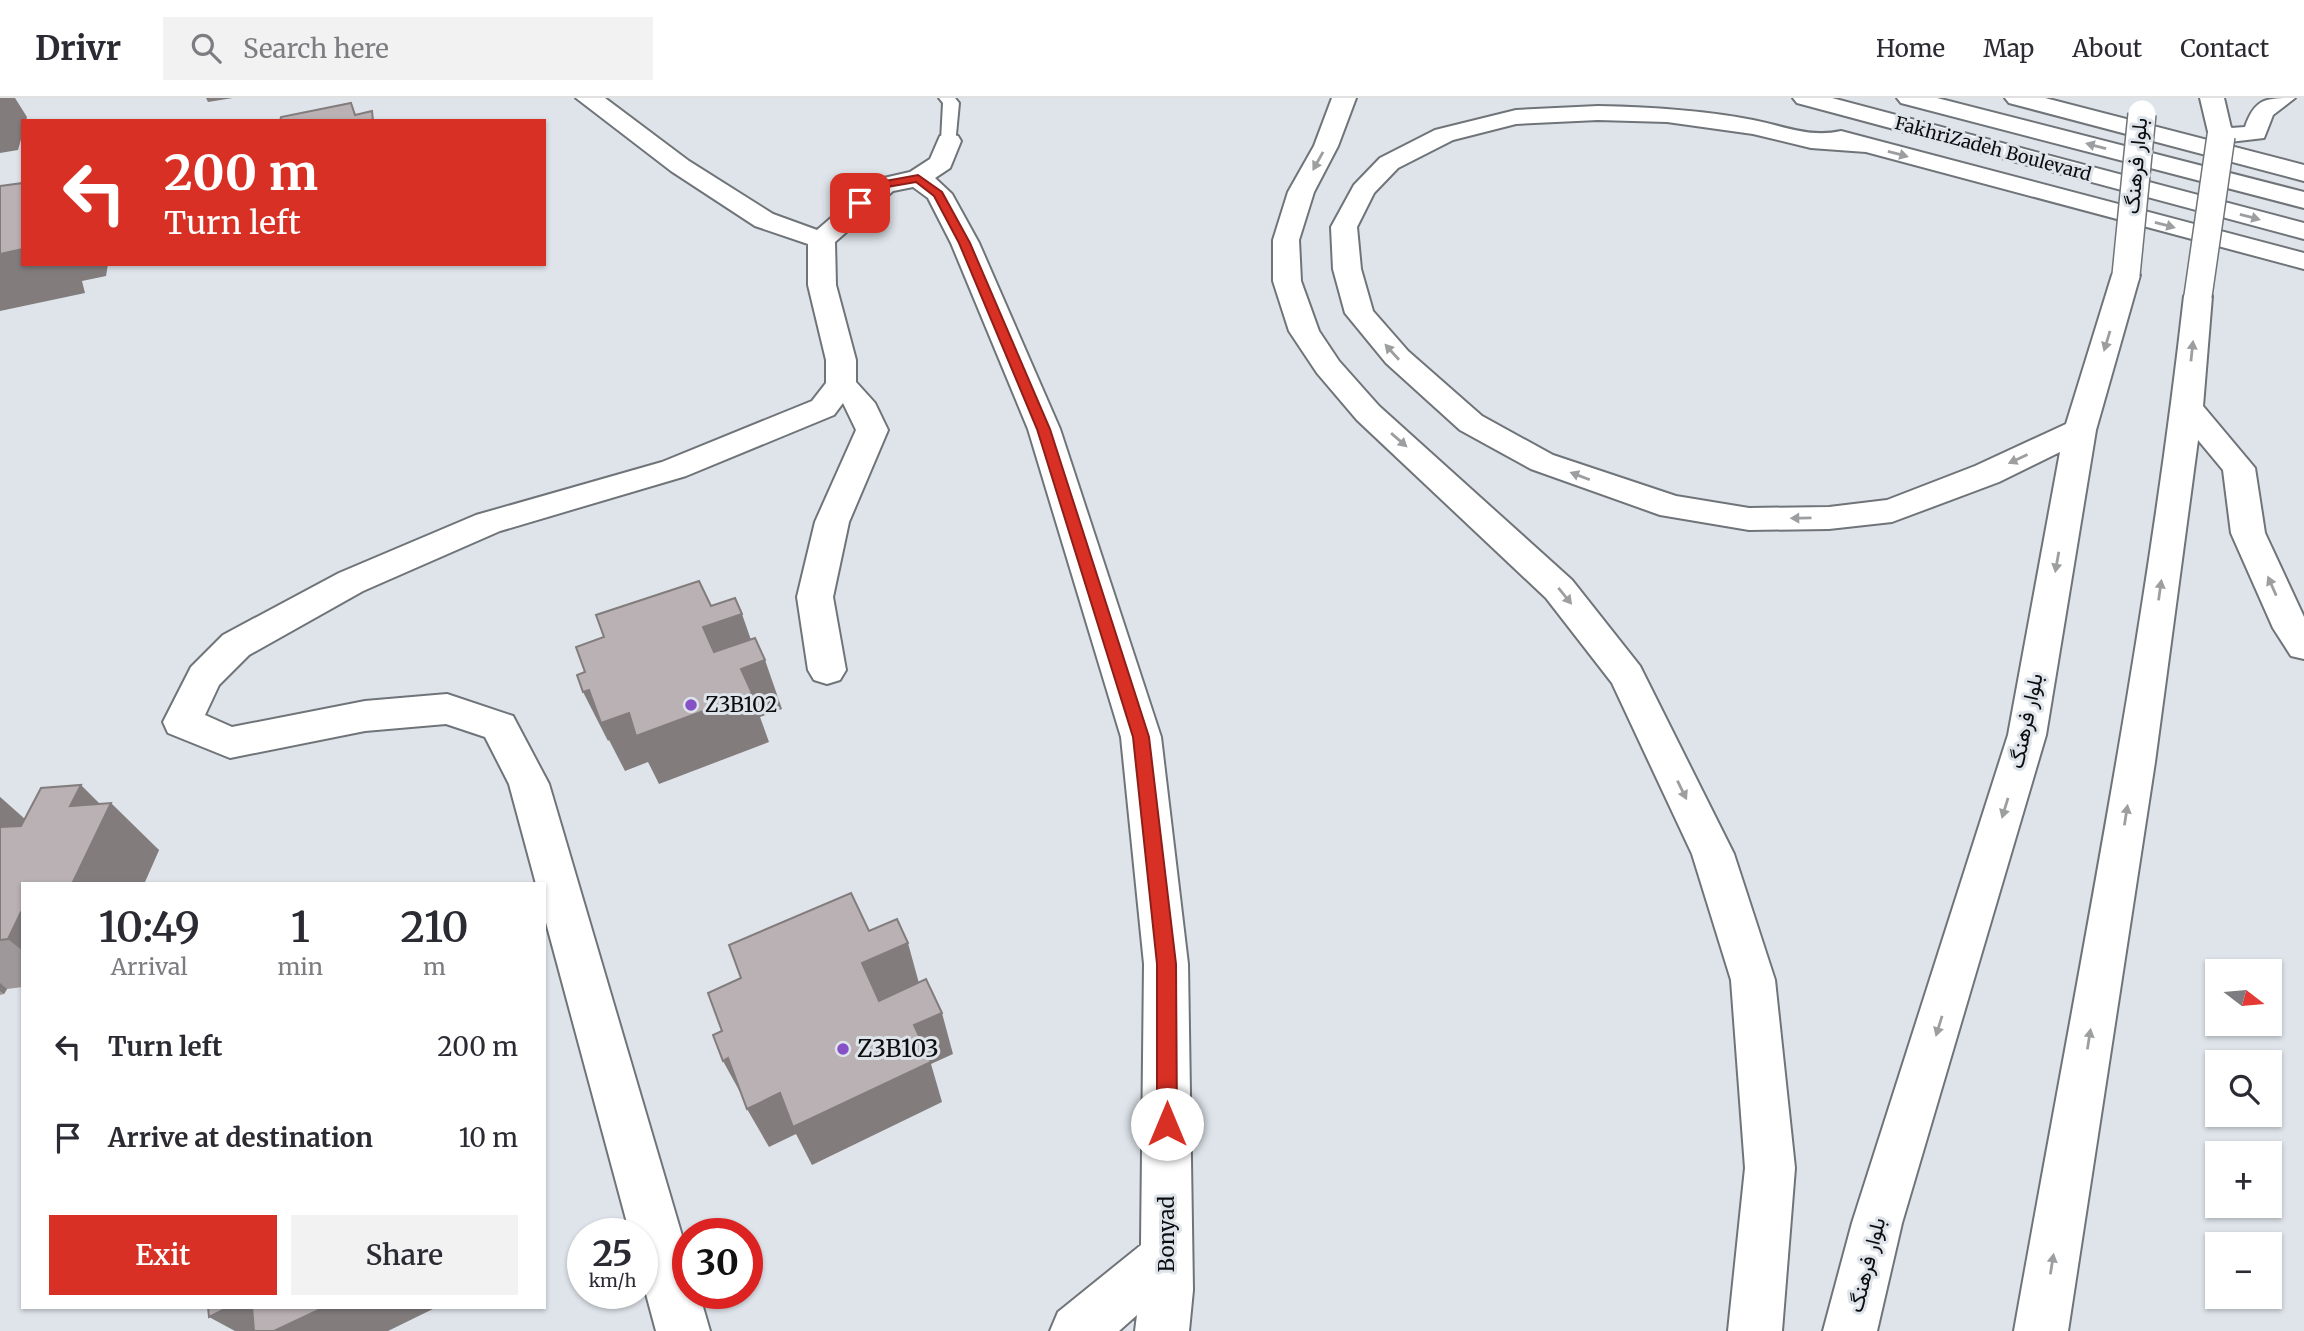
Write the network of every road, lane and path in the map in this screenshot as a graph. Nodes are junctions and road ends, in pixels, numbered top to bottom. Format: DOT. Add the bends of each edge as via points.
graph roads {
  1 [pos="588,98"];
  2 [pos="947,98"];
  3 [pos="1344,98"];
  4 [pos="1715,98"];
  5 [pos="1805,98"];
  6 [pos="1909,98"];
  7 [pos="2017,98"];
  8 [pos="2213,98"];
  9 [pos="2283,98"];
  10 [pos="2141,106"];
  11 [pos="2221,136"];
  12 [pos="949,141"];
  13 [pos="1866,145"];
  14 [pos="2304,173"];
  15 [pos="918,178"];
  16 [pos="2304,200"];
  17 [pos="2304,231"];
  18 [pos="821,240"];
  19 [pos="2304,261"];
  20 [pos="841,384"];
  21 [pos="2187,407"];
  22 [pos="2080,430"];
  23 [pos="2304,646"];
  24 [pos="827,670"];
  25 [pos="1167,1257"];
  26 [pos="683,1331"];
  27 [pos="1077,1331"];
  28 [pos="1162,1331"];
  29 [pos="1755,1331"];
  30 [pos="1850,1331"];
  31 [pos="2041,1331"];
  1 -- 18 [label="main road" via="764,220"];
  2 -- 12 [label="lane" via="951,103"];
  3 -- 29 [label="main road, one-way" via="1326,146 1301,192 1286,240 1287,281 1304,331 1328,367 1368,413 1559,589 1627,676 1713,855 1753,980 1770,1168"];
  4 -- 13 [label="main road"];
  5 -- 17 [label="main road, FakhriZadeh Boulevard, one-way"];
  16 -- 6 [label="main road, one-way"];
  7 -- 14 [label="main road"];
  8 -- 11 [label="main road"];
  9 -- 11 [label="main road" via="2262,112 2255,132"];
  10 -- 22 [label="main road, بلوار فرهنگ, one-way, bridge" via="2126,275"];
  21 -- 11 [label="main road, one-way, bridge"];
  12 -- 15 [label="main road" via="941,163"];
  13 -- 19 [label="main road, one-way"];
  22 -- 13 [label="main road, one-way" via="1987,474 1892,511 1749,519 1672,507 1542,461 1471,423 1397,357 1359,313 1347,269 1344,227 1363,190 1390,163 1444,135 1516,117 1598,113 1667,115 1811,141"];
  15 -- 18 [label="main road" via="884,185"];
  15 -- 25 [label="main road, Bonyad" via="939,194 965,243 1044,429 1141,737 1166,964"];
  18 -- 20 [label="main road" via="822,285 841,360"];
  20 -- 24 [label="main road" via="860,403 872,430 832,522 815,597"];
  20 -- 26 [label="main road" via="822,408 674,469 488,523 351,582 236,645 204,677 182,722 230,743 365,716 447,709 499,727 529,784"];
  23 -- 21 [label="main road, one-way" via="2291,628 2248,533 2239,468"];
  31 -- 21 [label="main road, one-way" via="2135,762"];
  22 -- 30 [label="main road, بلوار فرهنگ, one-way" via="2026,735 1877,1223"];
  25 -- 27 [label="main road"];
  25 -- 28 [label="main road, Bonyad"];
}
